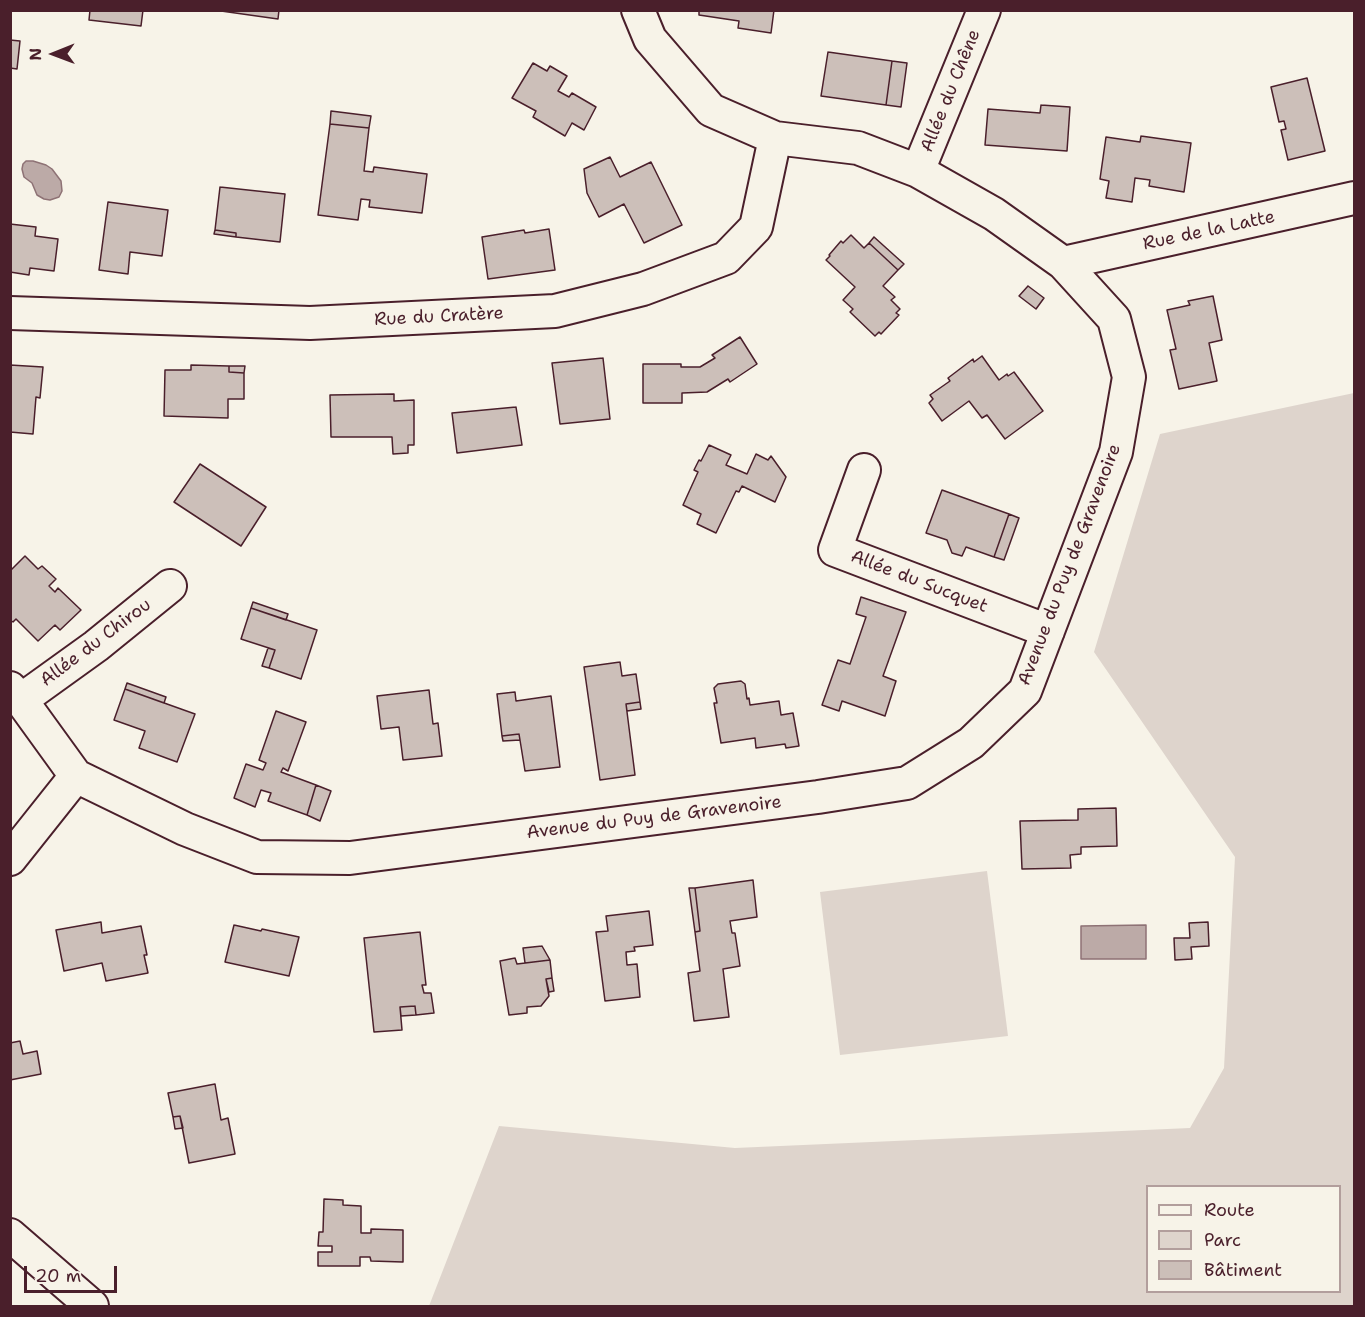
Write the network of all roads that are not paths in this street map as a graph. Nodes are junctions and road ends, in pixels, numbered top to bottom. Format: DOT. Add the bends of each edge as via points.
graph roads {
  1 [pos="638,10"];
  2 [pos="984,10"];
  3 [pos="775,138"];
  4 [pos="918,171"];
  5 [pos="1354,198"];
  6 [pos="1063,263"];
  7 [pos="10,313"];
  8 [pos="864,470"];
  9 [pos="170,586"];
  10 [pos="1048,631"];
  11 [pos="16,694"];
  12 [pos="76,776"];
  13 [pos="10,859"];
  14 [pos="10,1235"];
  15 [pos="92,1306"];
  1 -- 3 [label="street, Avenue du Puy de Gravenoire" via="650,39 711,110"];
  2 -- 4 [label="street, Allée du Chêne"];
  3 -- 4 [label="street, Avenue du Puy de Gravenoire" via="858,148"];
  3 -- 7 [label="street, Rue du Cratère" via="756,227 726,258 643,289 555,311 310,323"];
  4 -- 6 [label="street, Avenue du Puy de Gravenoire" via="994,214"];
  5 -- 6 [label="street, Rue de la Latte"];
  6 -- 10 [label="street, Avenue du Puy de Gravenoire" via="1114,319 1129,377 1116,452"];
  8 -- 10 [label="street, Allée du Sucquet" via="835,550"];
  9 -- 11 [label="street, Allée du Chirou" via="96,646"];
  10 -- 12 [label="street, Avenue du Puy de Gravenoire" via="1025,691 971,743 907,783 818,797 350,858 257,857 185,829"];
  11 -- 12 [label="street"];
  12 -- 13 [label="street"];
  14 -- 15 [label="street"];
}
